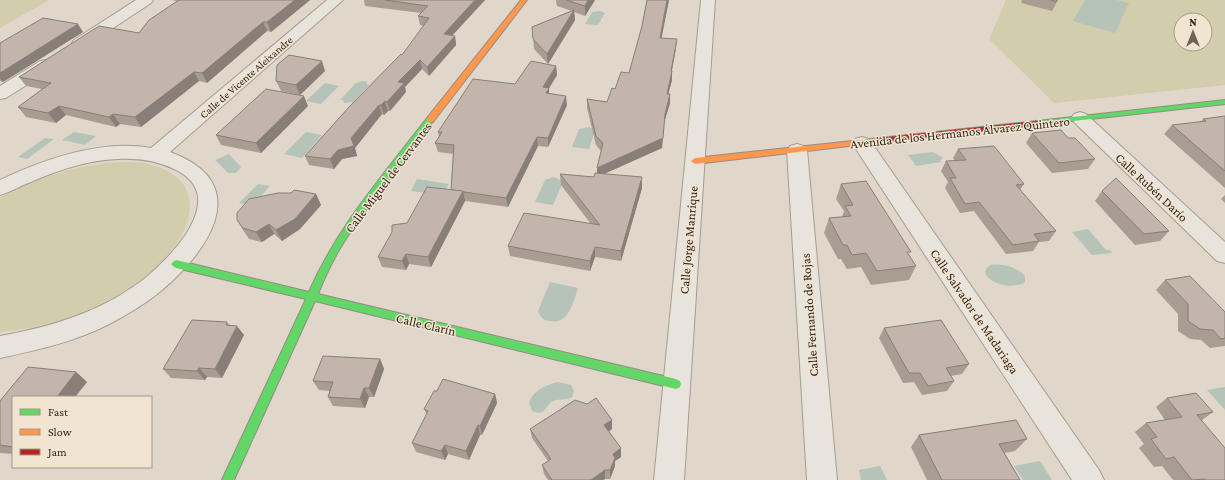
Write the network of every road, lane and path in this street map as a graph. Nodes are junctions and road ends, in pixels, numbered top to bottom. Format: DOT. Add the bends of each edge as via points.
graph roads {
  1 [pos="146,0"];
  2 [pos="336,0"];
  3 [pos="524,0"];
  4 [pos="708,0"];
  5 [pos="0,94"];
  6 [pos="1225,102"];
  7 [pos="1080,118"];
  8 [pos="862,142"];
  9 [pos="797,150"];
  10 [pos="156,154"];
  11 [pos="695,161"];
  12 [pos="0,188"];
  13 [pos="1225,255"];
  14 [pos="176,264"];
  15 [pos="311,296"];
  16 [pos="0,347"];
  17 [pos="676,384"];
  18 [pos="228,480"];
  19 [pos="669,480"];
  20 [pos="822,480"];
  21 [pos="1089,480"];
  1 -- 5 [label="street"];
  2 -- 10 [label="street, Calle de Vicente Aleixandre"];
  3 -- 15 [label="street, Calle Miguel de Cervantes" via="353,220"];
  4 -- 11 [label="street, Calle Jorge Manrique"];
  6 -- 7 [label="street, Avenida de los Hermanos Álvarez Quintero"];
  7 -- 8 [label="street, Avenida de los Hermanos Álvarez Quintero"];
  7 -- 13 [label="street, Calle Rubén Darío"];
  8 -- 9 [label="street, Avenida de los Hermanos Álvarez Quintero"];
  8 -- 21 [label="street, Calle Salvador de Madariaga"];
  9 -- 11 [label="street, Avenida de los Hermanos Álvarez Quintero"];
  9 -- 20 [label="street, Calle Fernando de Rojas"];
  10 -- 12 [label="street" via="134,152 79,158 19,178"];
  10 -- 14 [label="street" via="178,161 193,170 203,183 208,199 206,218 196,239"];
  11 -- 17 [label="street, Calle Jorge Manrique"];
  14 -- 15 [label="street, Calle Clarín"];
  14 -- 16 [label="street" via="159,281 101,317 60,334"];
  15 -- 17 [label="street, Calle Clarín"];
  15 -- 18 [label="street, Calle Miguel de Cervantes"];
  17 -- 19 [label="street, Calle Jorge Manrique"];
}
